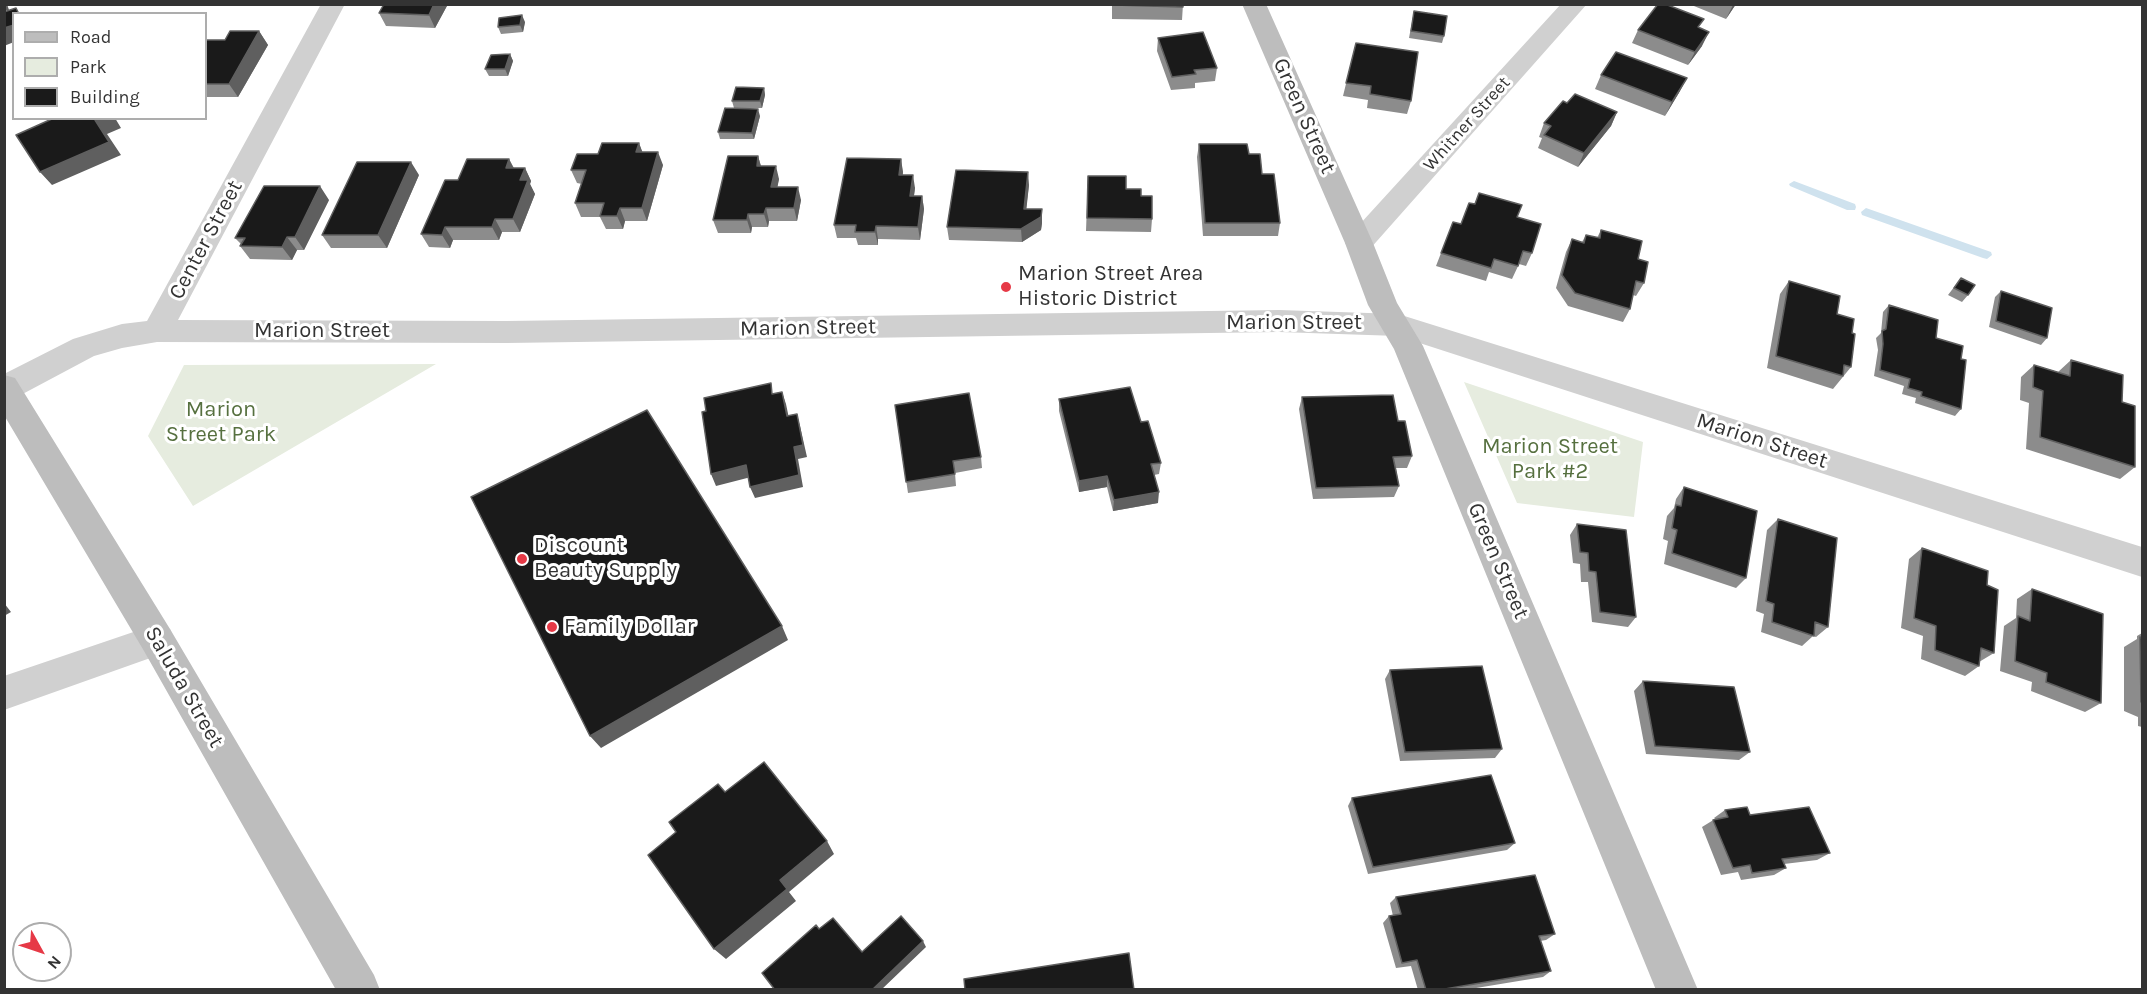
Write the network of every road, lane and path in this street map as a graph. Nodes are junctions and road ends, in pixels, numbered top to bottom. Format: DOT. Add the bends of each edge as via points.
graph roads {
  1 [pos="333,4"];
  2 [pos="1254,4"];
  3 [pos="1575,4"];
  4 [pos="1359,243"];
  5 [pos="1396,325"];
  6 [pos="157,331"];
  7 [pos="5,387"];
  8 [pos="2142,562"];
  9 [pos="157,640"];
  10 [pos="4,693"];
  11 [pos="359,990"];
  12 [pos="1677,990"];
  1 -- 6 [label="street, Center Street"];
  2 -- 4 [label="street, Green Street"];
  3 -- 4 [label="street, Whitner Street"];
  4 -- 5 [label="street, Green Street" via="1383,305"];
  5 -- 6 [label="street, Marion Street" via="1279,321 507,332"];
  5 -- 8 [label="street, Marion Street"];
  5 -- 12 [label="street, Green Street"];
  6 -- 7 [label="street" via="84,347"];
  7 -- 9 [label="street, Saluda Street"];
  9 -- 10 [label="street"];
  9 -- 11 [label="street, Saluda Street"];
}
